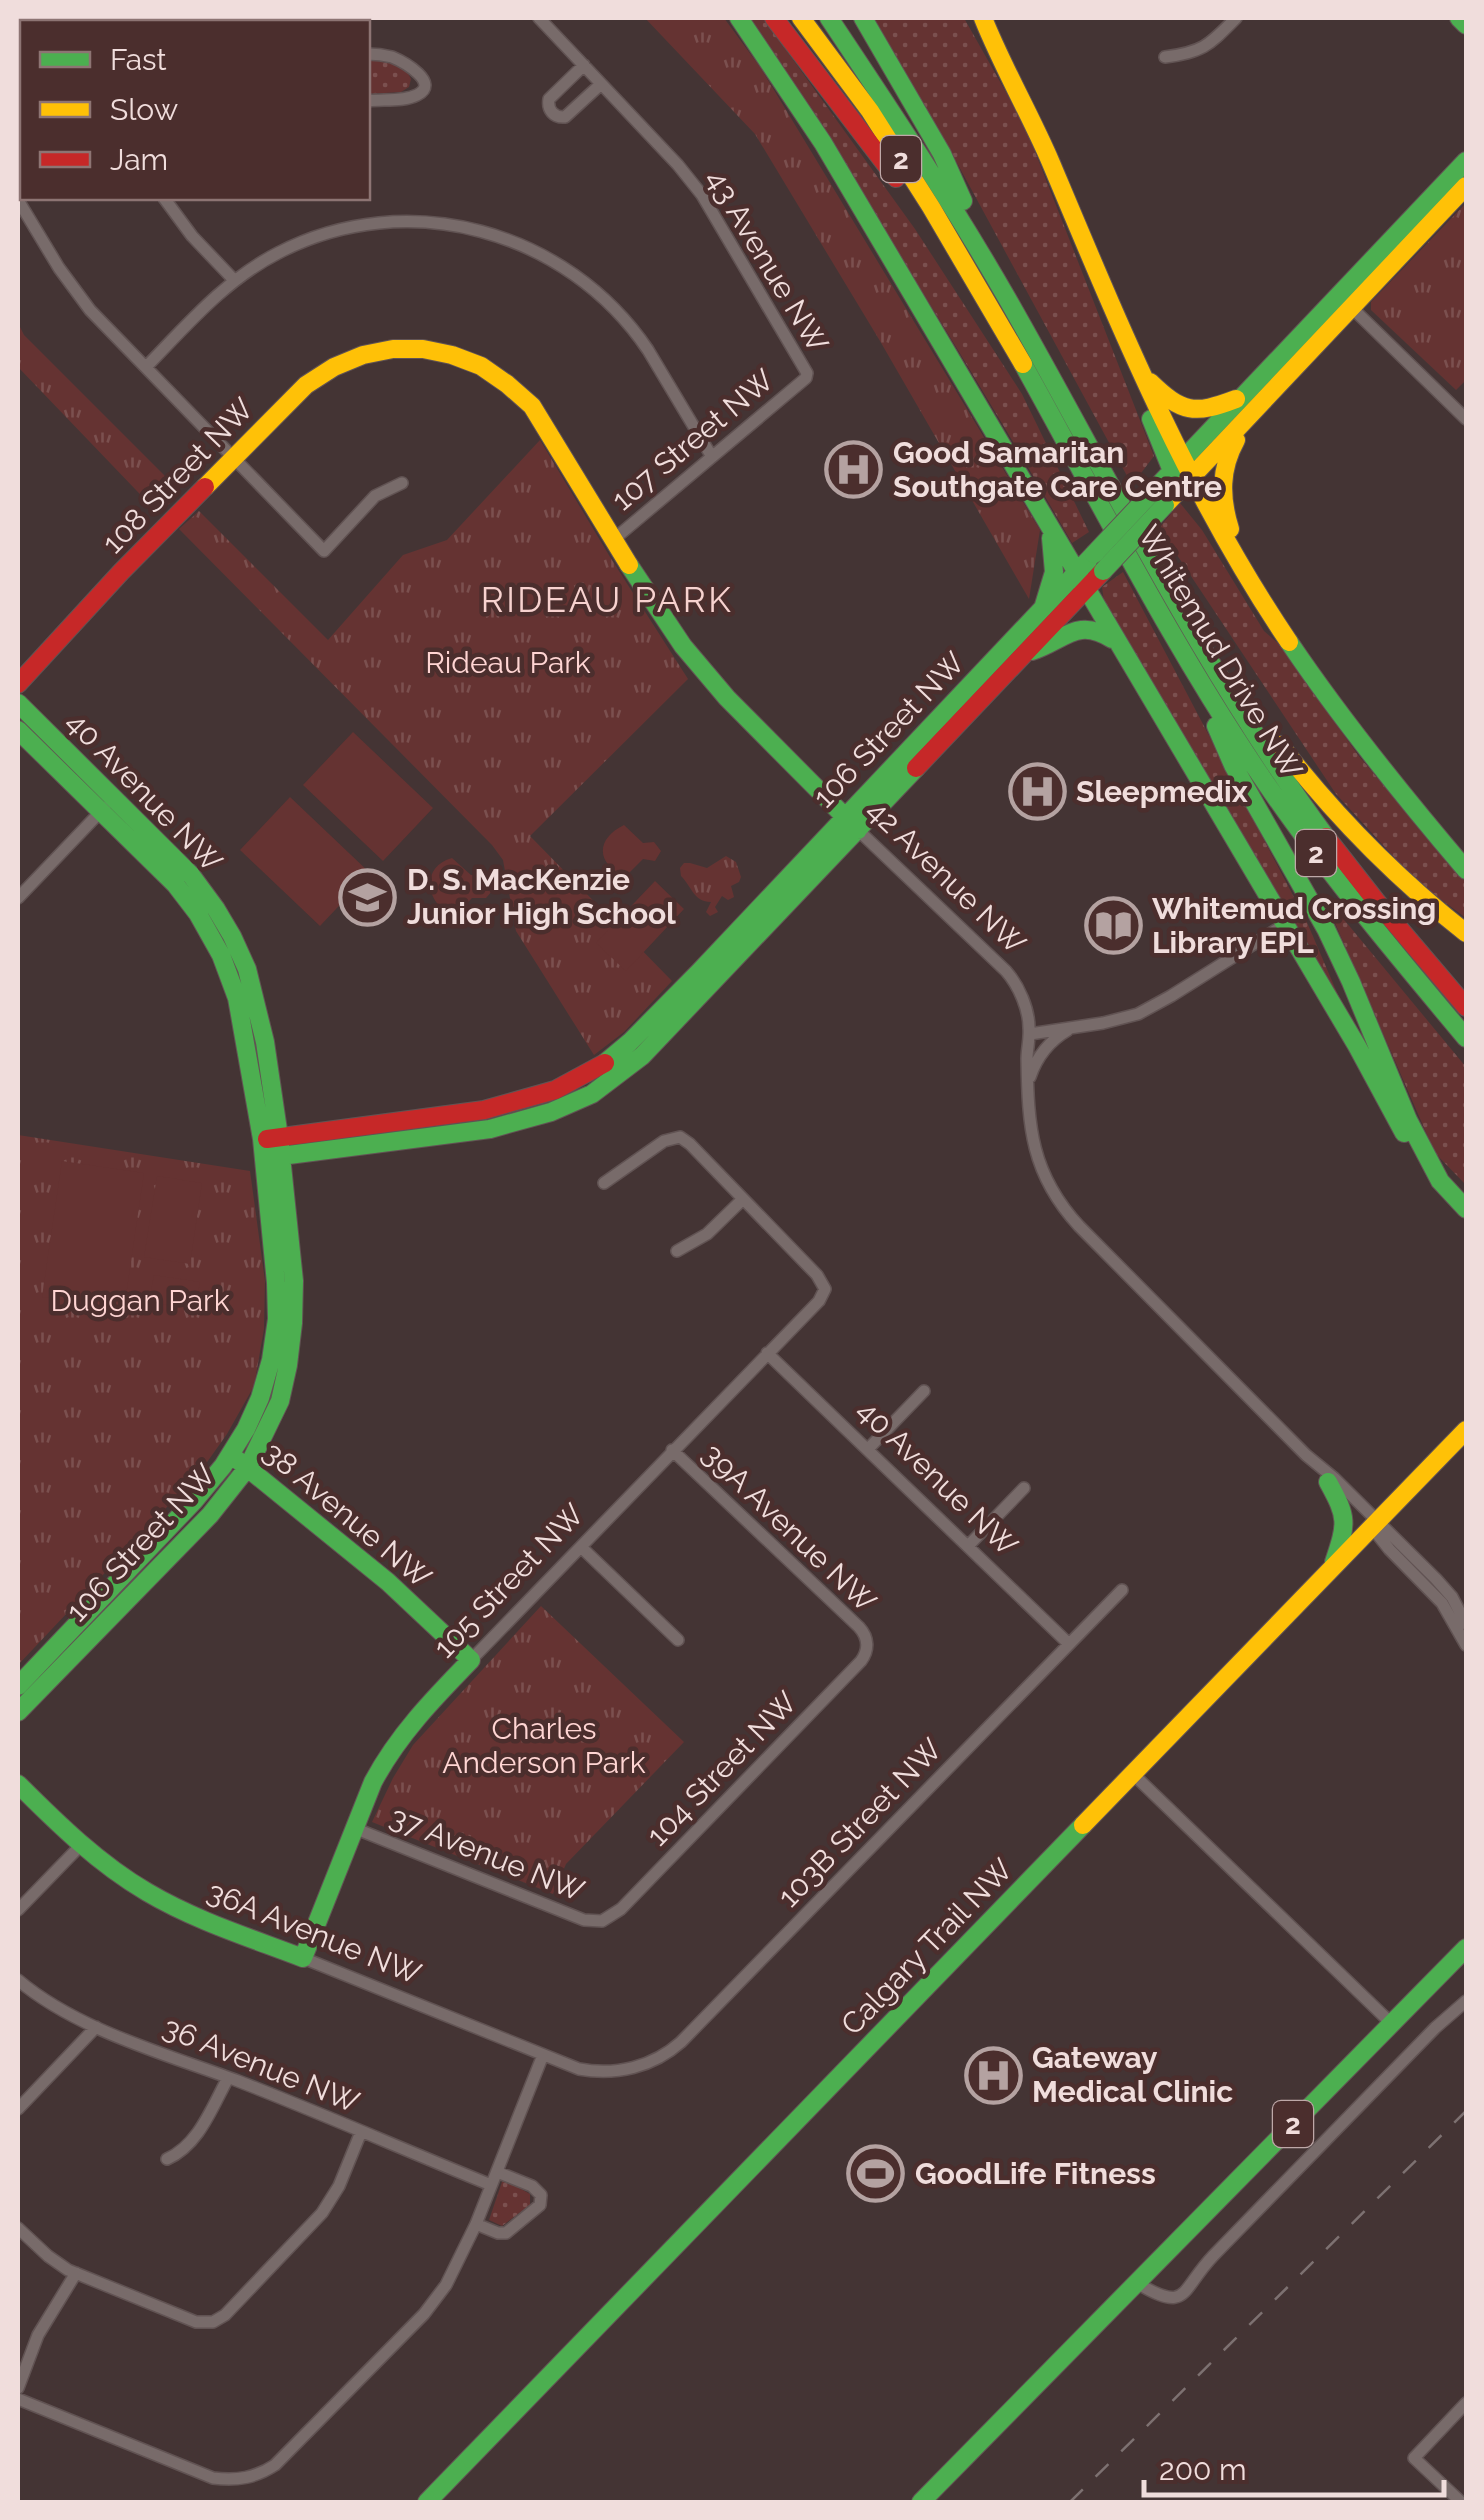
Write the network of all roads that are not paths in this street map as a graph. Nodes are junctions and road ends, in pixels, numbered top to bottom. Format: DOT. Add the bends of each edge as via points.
graph roads {
  1 [pos="539,18"];
  2 [pos="738,18"];
  3 [pos="774,18"];
  4 [pos="801,18"];
  5 [pos="828,18"];
  6 [pos="862,18"];
  7 [pos="976,18"];
  8 [pos="984,18"];
  9 [pos="1236,18"];
  10 [pos="1459,18"];
  11 [pos="1466,25"];
  12 [pos="991,38"];
  13 [pos="370,54"];
  14 [pos="1165,58"];
  15 [pos="584,65"];
  16 [pos="601,84"];
  17 [pos="370,100"];
  18 [pos="1466,161"];
  19 [pos="1466,186"];
  20 [pos="18,200"];
  21 [pos="165,200"];
  22 [pos="234,280"];
  23 [pos="998,302"];
  24 [pos="1346,302"];
  25 [pos="403,348"];
  26 [pos="146,367"];
  27 [pos="1139,371"];
  28 [pos="806,378"];
  29 [pos="1249,403"];
  30 [pos="1466,419"];
  31 [pos="235,458"];
  32 [pos="712,458"];
  33 [pos="1168,481"];
  34 [pos="402,483"];
  35 [pos="1186,483"];
  36 [pos="1048,528"];
  37 [pos="612,540"];
  38 [pos="1249,580"];
  39 [pos="1082,581"];
  40 [pos="1043,609"];
  41 [pos="1118,645"];
  42 [pos="1026,652"];
  43 [pos="1184,654"];
  44 [pos="18,684"];
  45 [pos="1224,684"];
  46 [pos="18,703"];
  47 [pos="18,730"];
  48 [pos="108,804"];
  49 [pos="851,823"];
  50 [pos="1466,870"];
  51 [pos="18,898"];
  52 [pos="1284,925"];
  53 [pos="1466,933"];
  54 [pos="1466,1008"];
  55 [pos="1071,1028"];
  56 [pos="1030,1034"];
  57 [pos="1466,1038"];
  58 [pos="1028,1083"];
  59 [pos="272,1148"];
  60 [pos="1440,1181"];
  61 [pos="604,1183"];
  62 [pos="743,1199"];
  63 [pos="1466,1209"];
  64 [pos="677,1251"];
  65 [pos="767,1352"];
  66 [pos="924,1390"];
  67 [pos="1466,1430"];
  68 [pos="868,1449"];
  69 [pos="672,1450"];
  70 [pos="230,1456"];
  71 [pos="248,1467"];
  72 [pos="1323,1474"];
  73 [pos="1024,1488"];
  74 [pos="1374,1524"];
  75 [pos="581,1546"];
  76 [pos="968,1546"];
  77 [pos="1332,1568"];
  78 [pos="1122,1590"];
  79 [pos="1466,1624"];
  80 [pos="678,1640"];
  81 [pos="867,1644"];
  82 [pos="1069,1644"];
  83 [pos="1466,1645"];
  84 [pos="471,1660"];
  85 [pos="18,1686"];
  86 [pos="18,1712"];
  87 [pos="1133,1774"];
  88 [pos="18,1784"];
  89 [pos="354,1828"];
  90 [pos="80,1845"];
  91 [pos="18,1910"];
  92 [pos="602,1921"];
  93 [pos="1466,1948"];
  94 [pos="303,1958"];
  95 [pos="18,1980"];
  96 [pos="1466,2000"];
  97 [pos="1392,2024"];
  98 [pos="96,2027"];
  99 [pos="543,2055"];
  100 [pos="621,2071"];
  101 [pos="228,2078"];
  102 [pos="18,2108"];
  103 [pos="360,2132"];
  104 [pos="167,2159"];
  105 [pos="497,2172"];
  106 [pos="491,2185"];
  107 [pos="476,2224"];
  108 [pos="18,2228"];
  109 [pos="76,2273"];
  110 [pos="1135,2282"];
  111 [pos="18,2388"];
  112 [pos="18,2399"];
  113 [pos="1466,2403"];
  114 [pos="427,2502"];
  115 [pos="920,2502"];
  116 [pos="1461,2502"];
  1 -- 15 [label="street, 43 Avenue NW"];
  2 -- 36 [label="main road" via="823,143"];
  3 -- 23 [label="main road"];
  4 -- 23 [label="main road, Whitemud Drive NW / 2"];
  5 -- 23 [label="main road, Whitemud Drive NW / 2" via="946,197"];
  6 -- 23 [label="main road" via="942,154"];
  7 -- 12 [label="street"];
  8 -- 12 [label="main road"];
  9 -- 14 [label="street" via="1200,50"];
  10 -- 11 [label="main road"];
  12 -- 27 [label="main road"];
  13 -- 17 [label="street" via="405,63 425,86 415,96"];
  15 -- 16 [label="street, 43 Avenue NW"];
  15 -- 16 [label="street" via="549,99 552,113 566,117"];
  16 -- 28 [label="street, 43 Avenue NW" via="712,208"];
  18 -- 24 [label="main road, 106 Street NW"];
  19 -- 24 [label="main road, 106 Street NW"];
  20 -- 26 [label="street" via="72,287"];
  21 -- 22 [label="street"];
  22 -- 26 [label="street"];
  22 -- 32 [label="street" via="301,242 394,221 475,228 519,243 565,268 622,316"];
  23 -- 43 [label="main road, Whitemud Drive NW / 2"];
  23 -- 45 [label="main road, Whitemud Drive NW / 2"];
  24 -- 29 [label="main road, 106 Street NW"];
  24 -- 30 [label="street"];
  25 -- 31 [label="main road, 108 Street NW" via="328,369"];
  25 -- 37 [label="main road, 42 Avenue NW" via="458,356 516,389 544,422"];
  26 -- 31 [label="street"];
  27 -- 29 [label="main road" via="1186,410"];
  27 -- 33 [label="main road"];
  28 -- 32 [label="street, 107 Street NW"];
  29 -- 33 [label="main road, 106 Street NW"];
  29 -- 35 [label="main road, 106 Street NW"];
  29 -- 38 [label="main road" via="1222,472 1222,509"];
  31 -- 34 [label="street" via="324,551 375,496"];
  31 -- 44 [label="main road, 108 Street NW"];
  32 -- 37 [label="street, 107 Street NW"];
  33 -- 35 [label="main road, 106 Street NW"];
  33 -- 35 [label="main road"];
  33 -- 39 [label="main road, 106 Street NW, bridge"];
  35 -- 38 [label="main road"];
  36 -- 39 [label="main road"];
  36 -- 40 [label="main road" via="1054,572"];
  37 -- 49 [label="main road, 42 Avenue NW" via="700,667"];
  38 -- 50 [label="main road" via="1346,722"];
  39 -- 40 [label="main road, 106 Street NW"];
  39 -- 41 [label="main road"];
  39 -- 42 [label="main road, 106 Street NW"];
  40 -- 49 [label="main road, 106 Street NW"];
  41 -- 42 [label="main road" via="1086,628"];
  41 -- 52 [label="main road"];
  42 -- 49 [label="main road, 106 Street NW"];
  43 -- 57 [label="main road, Whitemud Drive NW / 2" via="1328,870"];
  43 -- 60 [label="main road" via="1233,765 1326,929 1394,1092"];
  45 -- 53 [label="main road" via="1255,710 1378,859"];
  45 -- 54 [label="main road, Whitemud Drive NW / 2" via="1341,857"];
  46 -- 48 [label="main road, 40 Avenue NW"];
  47 -- 48 [label="main road, 40 Avenue NW"];
  48 -- 51 [label="street"];
  48 -- 59 [label="main road, 40 Avenue NW" via="198,914 221,954"];
  49 -- 56 [label="street, 42 Avenue NW" via="1006,972"];
  49 -- 59 [label="main road, 106 Street NW" via="592,1072 484,1110"];
  52 -- 55 [label="street" via="1145,1011"];
  52 -- 60 [label="main road" via="1418,1157"];
  55 -- 56 [label="street"];
  55 -- 58 [label="street" via="1044,1050"];
  56 -- 58 [label="street, 42 Avenue NW"];
  58 -- 72 [label="street, 42 Avenue NW" via="1033,1140 1058,1201"];
  59 -- 70 [label="main road, 106 Street NW" via="277,1319 260,1398"];
  59 -- 71 [label="main road, 106 Street NW" via="294,1281 293,1323 280,1401"];
  60 -- 63 [label="main road"];
  61 -- 62 [label="street" via="680,1137"];
  62 -- 64 [label="street"];
  62 -- 65 [label="street, 105 Street NW" via="825,1289"];
  65 -- 68 [label="street, 40 Avenue NW"];
  65 -- 69 [label="street, 105 Street NW"];
  66 -- 68 [label="street"];
  67 -- 74 [label="main road, Calgary Trail NW"];
  68 -- 76 [label="street, 40 Avenue NW"];
  69 -- 75 [label="street, 105 Street NW"];
  69 -- 81 [label="street, 39A Avenue NW" via="859,1627"];
  70 -- 71 [label="main road, 38 Avenue NW"];
  70 -- 85 [label="main road, 106 Street NW"];
  71 -- 84 [label="main road, 38 Avenue NW"];
  71 -- 86 [label="main road, 106 Street NW" via="210,1515"];
  72 -- 74 [label="street, 42 Avenue NW"];
  72 -- 74 [label="street, 42 Avenue NW"];
  72 -- 77 [label="main road" via="1345,1520"];
  73 -- 76 [label="street"];
  74 -- 77 [label="main road, Calgary Trail NW"];
  74 -- 79 [label="street, 42 Avenue NW" via="1444,1587"];
  74 -- 83 [label="street, 42 Avenue NW" via="1442,1603"];
  75 -- 80 [label="street"];
  75 -- 84 [label="street, 105 Street NW"];
  76 -- 82 [label="street, 40 Avenue NW"];
  77 -- 87 [label="main road, Calgary Trail NW"];
  78 -- 82 [label="street, 103B Street NW"];
  81 -- 92 [label="street, 104 Street NW" via="860,1662"];
  82 -- 100 [label="street, 103B Street NW" via="681,2042 658,2059"];
  84 -- 89 [label="main road, 105 Street NW" via="392,1746"];
  87 -- 97 [label="street"];
  87 -- 114 [label="main road, Calgary Trail NW"];
  88 -- 90 [label="main road, 36A Avenue NW"];
  89 -- 92 [label="street, 37 Avenue NW" via="584,1920"];
  89 -- 94 [label="main road, 105 Street NW"];
  90 -- 91 [label="street"];
  90 -- 94 [label="main road, 36A Avenue NW" via="167,1903"];
  93 -- 97 [label="main road, 2"];
  94 -- 99 [label="street, 36A Avenue NW"];
  95 -- 98 [label="street, 36 Avenue NW"];
  96 -- 110 [label="street" via="1182,2295 1162,2298"];
  97 -- 110 [label="main road, 2"];
  98 -- 101 [label="street, 36 Avenue NW"];
  98 -- 102 [label="street"];
  99 -- 100 [label="street, 36A Avenue NW" via="590,2071"];
  99 -- 105 [label="street"];
  101 -- 103 [label="street, 36 Avenue NW"];
  101 -- 104 [label="street" via="194,2138"];
  103 -- 106 [label="street, 36 Avenue NW"];
  103 -- 109 [label="street" via="322,2213 213,2322 196,2322"];
  105 -- 106 [label="street"];
  105 -- 107 [label="street" via="537,2189 540,2206 506,2233"];
  106 -- 107 [label="street"];
  107 -- 112 [label="street" via="457,2267 424,2314 286,2456 250,2478 199,2474"];
  108 -- 109 [label="street"];
  109 -- 111 [label="street" via="38,2335"];
  110 -- 115 [label="main road, 2"];
  113 -- 116 [label="street" via="1414,2458"];
}
